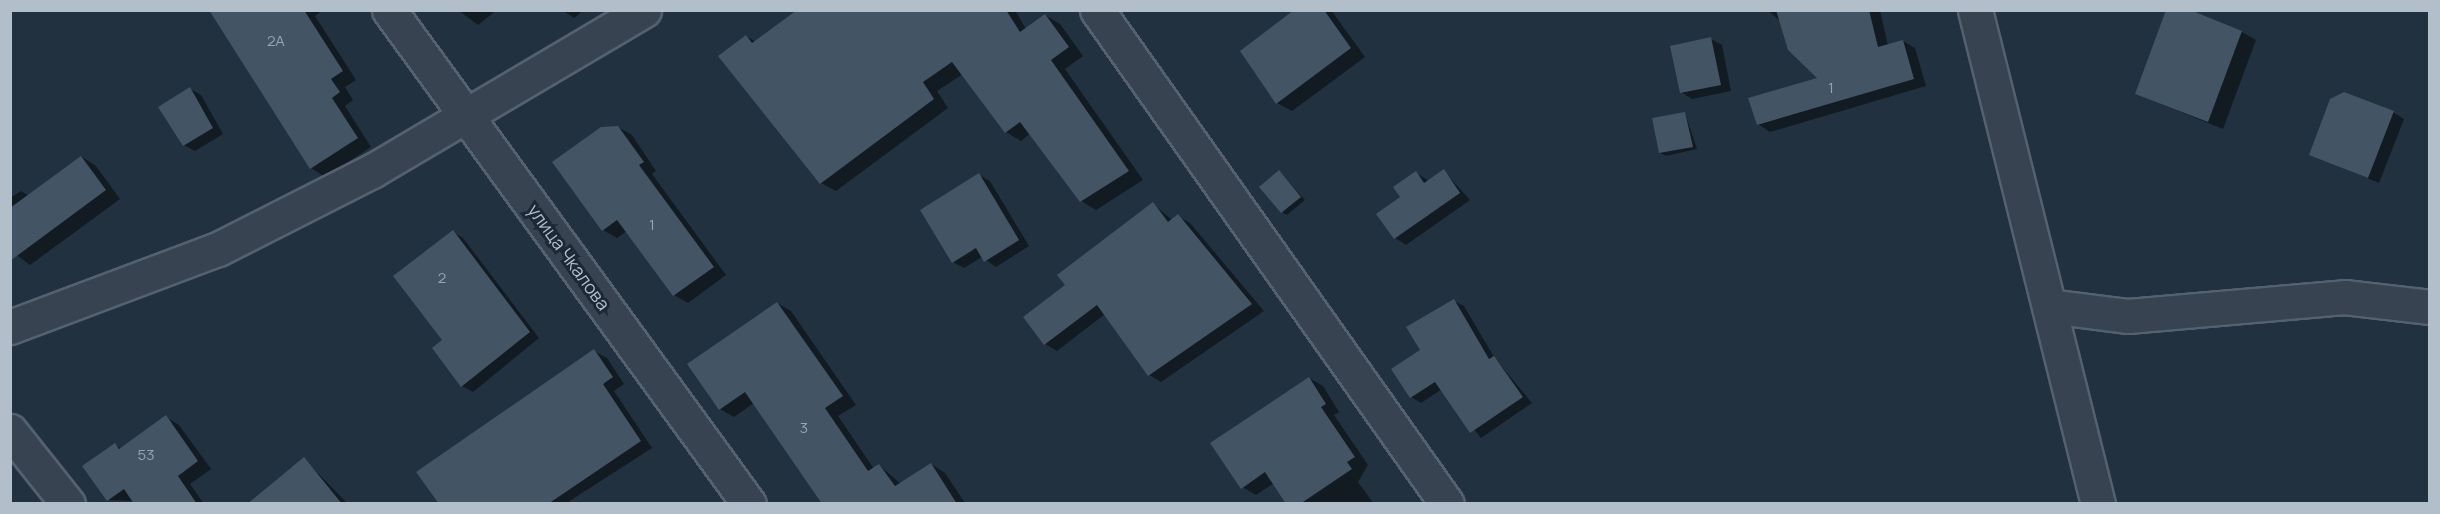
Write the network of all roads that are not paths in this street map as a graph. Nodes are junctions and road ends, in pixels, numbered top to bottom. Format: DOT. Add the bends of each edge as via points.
graph roads {
  1 [pos="389,10"];
  2 [pos="644,10"];
  3 [pos="1097,10"];
  4 [pos="1976,10"];
  5 [pos="468,113"];
  6 [pos="2049,306"];
  7 [pos="2430,307"];
  8 [pos="10,327"];
  9 [pos="10,431"];
  10 [pos="68,504"];
  11 [pos="749,504"];
  12 [pos="1447,504"];
  13 [pos="2098,504"];
  1 -- 5 [label="street, улица Чкалова"];
  2 -- 5 [label="street"];
  3 -- 12 [label="street"];
  4 -- 6 [label="street"];
  5 -- 8 [label="street" via="372,171 218,249"];
  5 -- 11 [label="street, улица Чкалова"];
  6 -- 7 [label="street" via="2128,316 2344,297"];
  6 -- 13 [label="street"];
  9 -- 10 [label="street"];
}
